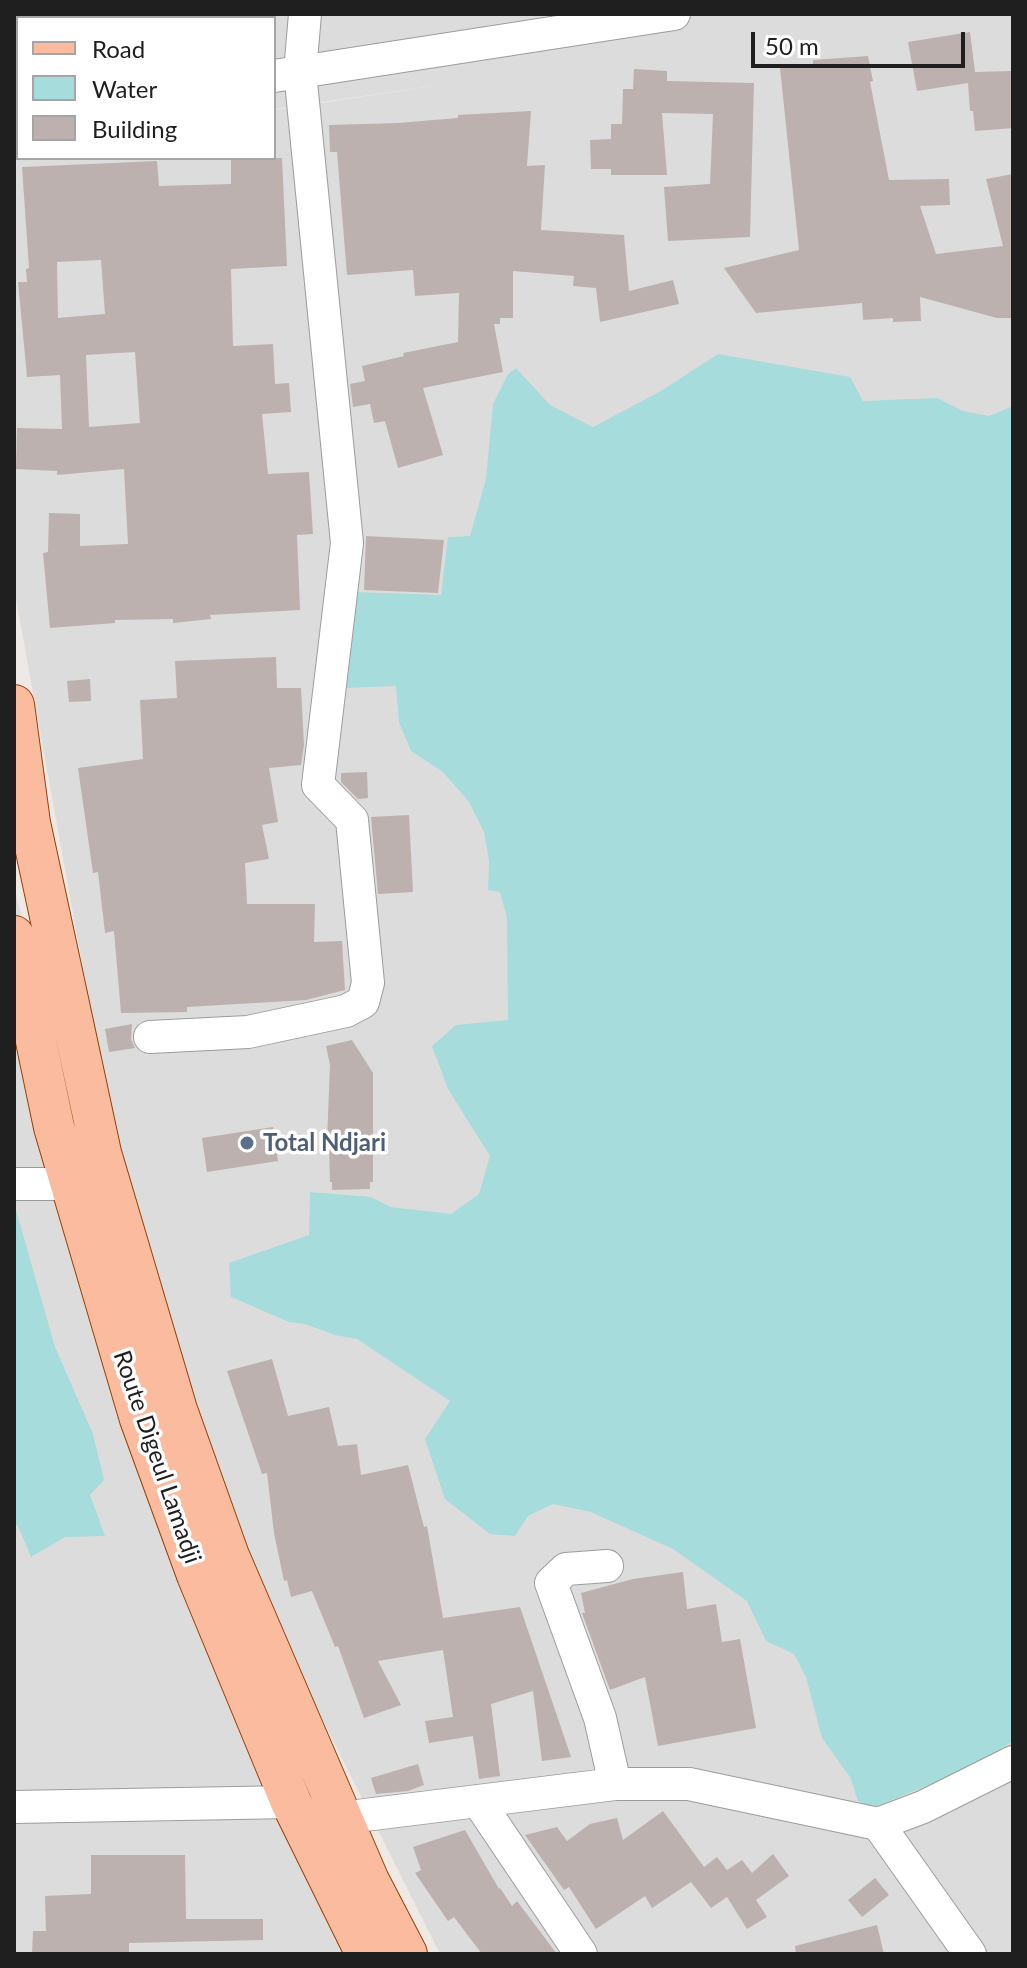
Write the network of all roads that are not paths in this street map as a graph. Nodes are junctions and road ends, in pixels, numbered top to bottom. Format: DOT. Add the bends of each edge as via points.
graph roads {
  1 [pos="305,14"];
  2 [pos="674,14"];
  3 [pos="287,74"];
  4 [pos="14,705"];
  5 [pos="14,936"];
  6 [pos="150,1037"];
  7 [pos="14,1184"];
  8 [pos="70,1184"];
  9 [pos="607,1566"];
  10 [pos="1013,1762"];
  11 [pos="615,1784"];
  12 [pos="478,1801"];
  13 [pos="291,1802"];
  14 [pos="14,1807"];
  15 [pos="341,1818"];
  16 [pos="878,1824"];
  17 [pos="366,1954"];
  18 [pos="407,1954"];
  19 [pos="581,1954"];
  20 [pos="970,1954"];
  1 -- 3 [label="street"];
  2 -- 3 [label="street"];
  3 -- 6 [label="street" via="347,543 318,785 352,820 368,983 363,1002 346,1011 248,1032"];
  4 -- 15 [label="main road" via="33,838 105,1168 177,1410 229,1556"];
  5 -- 8 [label="main road, Route Digeul Lamadji"];
  7 -- 8 [label="street"];
  8 -- 13 [label="main road, Route Digeul Lamadji" via="140,1419 197,1575"];
  9 -- 11 [label="street" via="566,1569 551,1583 600,1718"];
  10 -- 16 [label="street"];
  11 -- 12 [label="street"];
  11 -- 16 [label="street" via="689,1784"];
  12 -- 15 [label="street"];
  12 -- 19 [label="street"];
  13 -- 14 [label="street"];
  13 -- 17 [label="main road, Route Digeul Lamadji"];
  15 -- 18 [label="main road"];
  16 -- 20 [label="street"];
}
